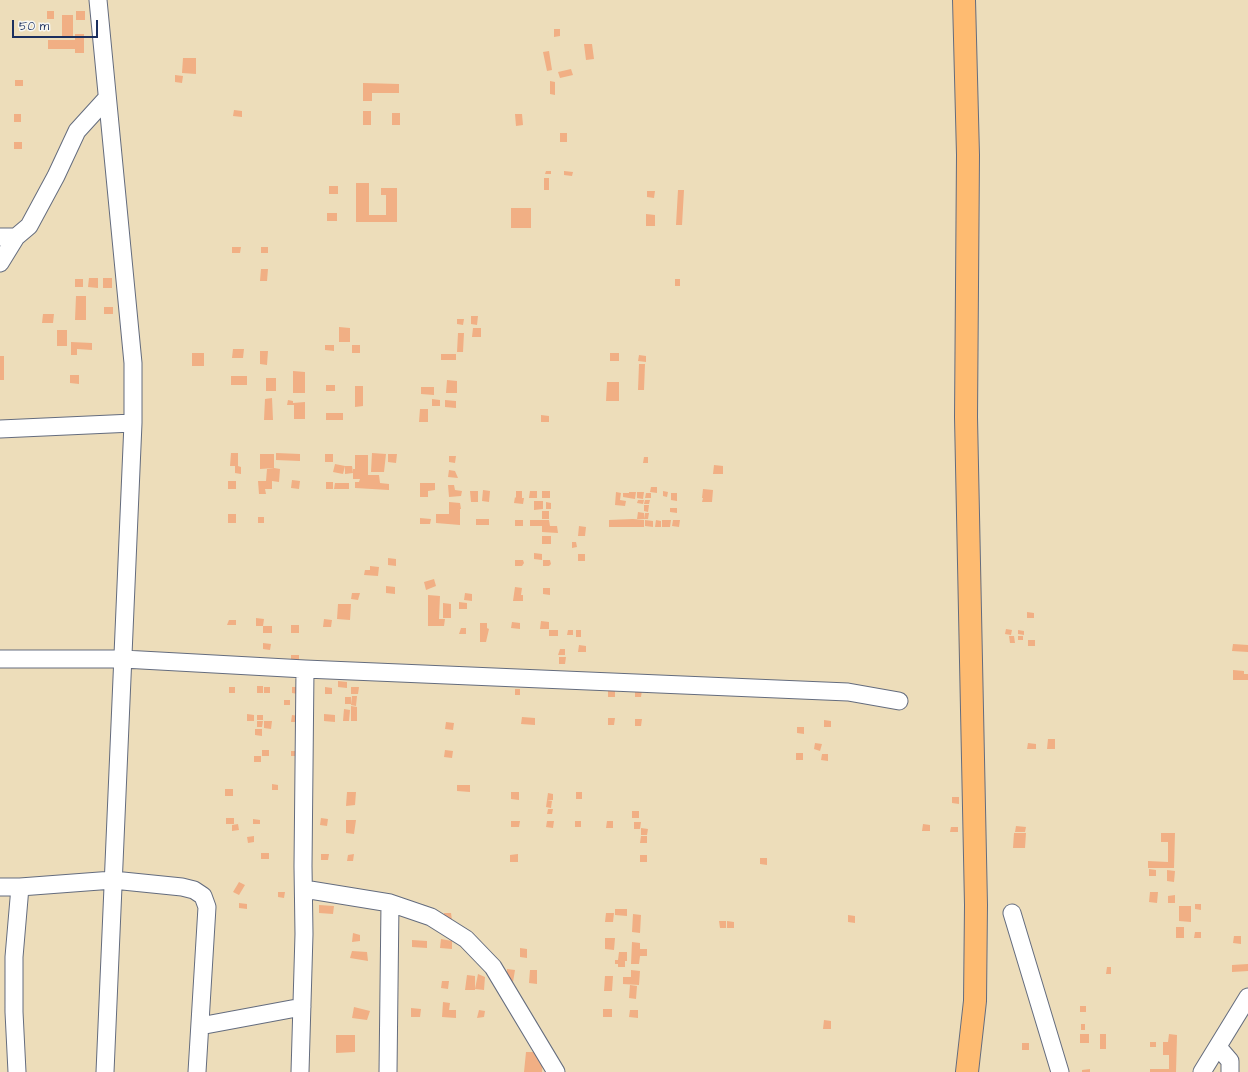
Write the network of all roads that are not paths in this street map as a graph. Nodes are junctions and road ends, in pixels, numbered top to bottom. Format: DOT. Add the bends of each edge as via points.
graph roads {
  1 [pos="98,0"];
  2 [pos="964,0"];
  3 [pos="107,98"];
  4 [pos="8,237"];
  5 [pos="0,263"];
  6 [pos="134,423"];
  7 [pos="0,429"];
  8 [pos="0,659"];
  9 [pos="123,659"];
  10 [pos="305,669"];
  11 [pos="899,701"];
  12 [pos="113,880"];
  13 [pos="0,887"];
  14 [pos="20,887"];
  15 [pos="304,889"];
  16 [pos="390,903"];
  17 [pos="1012,913"];
  18 [pos="7,993"];
  19 [pos="1248,997"];
  20 [pos="302,1007"];
  21 [pos="200,1026"];
  22 [pos="1218,1047"];
  23 [pos="17,1072"];
  24 [pos="105,1072"];
  25 [pos="198,1072"];
  26 [pos="300,1072"];
  27 [pos="388,1072"];
  28 [pos="556,1072"];
  29 [pos="967,1072"];
  30 [pos="1060,1072"];
  31 [pos="1202,1072"];
  32 [pos="1230,1072"];
  1 -- 3 [label="street"];
  2 -- 29 [label="main road" via="968,156 966,417 976,905 975,1001"];
  3 -- 4 [label="street" via="77,131 29,226"];
  3 -- 6 [label="street" via="133,363"];
  4 -- 5 [label="street"];
  6 -- 7 [label="street"];
  6 -- 9 [label="street"];
  8 -- 9 [label="street"];
  9 -- 10 [label="street"];
  9 -- 12 [label="street"];
  10 -- 11 [label="street" via="848,692"];
  10 -- 15 [label="street"];
  12 -- 14 [label="street"];
  12 -- 21 [label="street" via="182,887 203,896 207,907"];
  12 -- 24 [label="street"];
  13 -- 14 [label="street"];
  14 -- 18 [label="street" via="14,956"];
  15 -- 16 [label="street"];
  15 -- 20 [label="street"];
  16 -- 27 [label="street"];
  16 -- 28 [label="street" via="431,917 466,938 493,967"];
  17 -- 30 [label="street"];
  18 -- 23 [label="street"];
  19 -- 22 [label="street"];
  20 -- 21 [label="street"];
  20 -- 26 [label="street"];
  21 -- 25 [label="street"];
  22 -- 31 [label="street"];
  22 -- 32 [label="street" via="1230,1061"];
}
